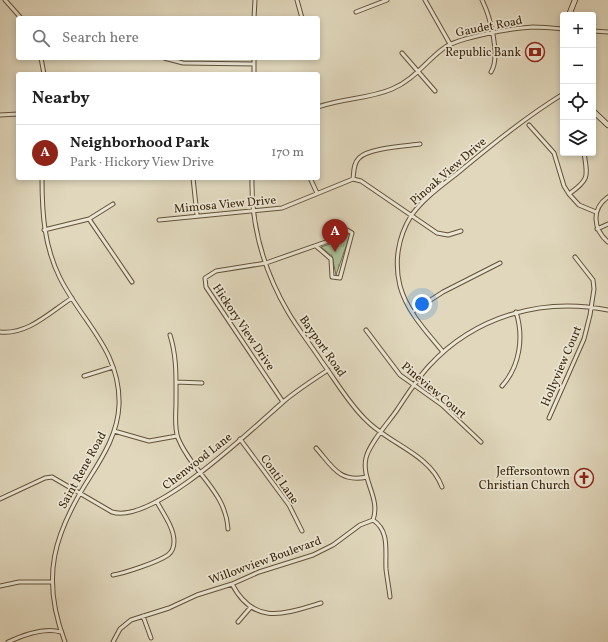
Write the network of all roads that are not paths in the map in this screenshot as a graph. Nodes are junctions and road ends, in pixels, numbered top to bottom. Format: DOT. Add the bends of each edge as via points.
graph roads {
  1 [pos="5,0"];
  2 [pos="254,0"];
  3 [pos="297,0"];
  4 [pos="387,0"];
  5 [pos="425,0"];
  6 [pos="482,0"];
  7 [pos="575,0"];
  8 [pos="356,12"];
  9 [pos="570,12"];
  10 [pos="19,16"];
  11 [pos="254,16"];
  12 [pos="301,16"];
  13 [pos="560,29"];
  14 [pos="596,31"];
  15 [pos="608,32"];
  16 [pos="492,34"];
  17 [pos="450,44"];
  18 [pos="402,52"];
  19 [pos="41,60"];
  20 [pos="169,60"];
  21 [pos="202,60"];
  22 [pos="254,60"];
  23 [pos="202,64"];
  24 [pos="254,64"];
  25 [pos="44,72"];
  26 [pos="254,72"];
  27 [pos="418,72"];
  28 [pos="491,72"];
  29 [pos="435,91"];
  30 [pos="560,96"];
  31 [pos="320,105"];
  32 [pos="16,114"];
  33 [pos="596,114"];
  34 [pos="0,115"];
  35 [pos="530,125"];
  36 [pos="608,125"];
  37 [pos="420,144"];
  38 [pos="584,156"];
  39 [pos="353,179"];
  40 [pos="42,180"];
  41 [pos="193,180"];
  42 [pos="252,180"];
  43 [pos="311,180"];
  44 [pos="317,193"];
  45 [pos="569,194"];
  46 [pos="608,197"];
  47 [pos="112,204"];
  48 [pos="254,210"];
  49 [pos="596,212"];
  50 [pos="197,215"];
  51 [pos="412,216"];
  52 [pos="89,219"];
  53 [pos="159,220"];
  54 [pos="608,224"];
  55 [pos="597,229"];
  56 [pos="44,230"];
  57 [pos="461,231"];
  58 [pos="608,242"];
  59 [pos="316,246"];
  60 [pos="575,257"];
  61 [pos="266,263"];
  62 [pos="500,263"];
  63 [pos="132,282"];
  64 [pos="72,298"];
  65 [pos="591,307"];
  66 [pos="608,310"];
  67 [pos="412,312"];
  68 [pos="516,312"];
  69 [pos="366,330"];
  70 [pos="0,332"];
  71 [pos="170,334"];
  72 [pos="443,352"];
  73 [pos="113,367"];
  74 [pos="328,370"];
  75 [pos="84,376"];
  76 [pos="176,382"];
  77 [pos="202,382"];
  78 [pos="414,386"];
  79 [pos="502,386"];
  80 [pos="283,402"];
  81 [pos="550,418"];
  82 [pos="114,431"];
  83 [pos="382,432"];
  84 [pos="178,436"];
  85 [pos="240,439"];
  86 [pos="481,442"];
  87 [pos="316,448"];
  88 [pos="200,472"];
  89 [pos="367,477"];
  90 [pos="442,487"];
  91 [pos="79,493"];
  92 [pos="0,499"];
  93 [pos="157,502"];
  94 [pos="373,520"];
  95 [pos="228,529"];
  96 [pos="302,531"];
  97 [pos="112,575"];
  98 [pos="52,582"];
  99 [pos="232,584"];
  100 [pos="0,586"];
  101 [pos="390,597"];
  102 [pos="321,603"];
  103 [pos="250,608"];
  104 [pos="143,616"];
  105 [pos="238,622"];
  106 [pos="61,632"];
  107 [pos="152,638"];
  108 [pos="8,642"];
  109 [pos="65,642"];
  110 [pos="113,642"];
  1 -- 10 [label="street"];
  2 -- 11 [label="street"];
  3 -- 12 [label="street"];
  4 -- 8 [label="street"];
  5 -- 17 [label="street"];
  6 -- 16 [label="street"];
  7 -- 9 [label="main road"];
  13 -- 16 [label="street, Gaudet Road" via="532,27"];
  14 -- 15 [label="street"];
  16 -- 17 [label="street, Gaudet Road"];
  16 -- 28 [label="street" via="495,62"];
  17 -- 27 [label="street, Gaudet Road"];
  18 -- 27 [label="street"];
  19 -- 25 [label="street"];
  20 -- 23 [label="street" via="177,63"];
  21 -- 23 [label="street"];
  22 -- 24 [label="street"];
  23 -- 24 [label="street"];
  24 -- 26 [label="street"];
  27 -- 29 [label="street"];
  27 -- 31 [label="street, Gaudet Road" via="403,84 386,92"];
  30 -- 51 [label="street, Pinoak View Drive" via="528,116 436,190"];
  32 -- 34 [label="street"];
  33 -- 36 [label="main road"];
  35 -- 45 [label="street" via="554,153"];
  37 -- 39 [label="street" via="362,155 355,165"];
  38 -- 45 [label="street" via="586,179"];
  39 -- 44 [label="street, Mimosa View Drive"];
  39 -- 51 [label="street" via="361,181"];
  40 -- 56 [label="street, Saint Rene Road"];
  41 -- 50 [label="street"];
  42 -- 48 [label="street, Bayport Road"];
  43 -- 44 [label="street"];
  44 -- 48 [label="street, Mimosa View Drive" via="282,208"];
  45 -- 49 [label="street" via="579,205"];
  46 -- 49 [label="street"];
  47 -- 52 [label="street"];
  48 -- 50 [label="street, Mimosa View Drive"];
  48 -- 61 [label="street, Bayport Road" via="257,233"];
  49 -- 55 [label="street"];
  50 -- 53 [label="street, Mimosa View Drive"];
  51 -- 57 [label="street" via="440,234 448,235"];
  51 -- 67 [label="street, Pinoak View Drive" via="400,240 397,268 403,295"];
  52 -- 56 [label="street"];
  52 -- 63 [label="street"];
  54 -- 55 [label="street"];
  55 -- 58 [label="street"];
  56 -- 64 [label="street, Saint Rene Road" via="53,262"];
  59 -- 59 [label="street, Hickory View Drive" via="340,237 347,230 352,233 340,278 332,278 330,259"];
  59 -- 61 [label="street, Hickory View Drive"];
  60 -- 65 [label="street, Hollyview Court" via="593,280"];
  61 -- 74 [label="street, Bayport Road" via="277,293 288,312"];
  61 -- 80 [label="street, Hickory View Drive" via="216,271 205,276 205,282 213,299"];
  62 -- 67 [label="street" via="442,292"];
  64 -- 70 [label="street" via="26,328 16,332"];
  64 -- 73 [label="street, Saint Rene Road" via="104,345"];
  65 -- 66 [label="street"];
  65 -- 68 [label="street" via="558,306"];
  65 -- 81 [label="street, Hollyview Court" via="584,339"];
  67 -- 72 [label="street, Pinoak View Drive"];
  68 -- 72 [label="street" via="477,329"];
  68 -- 79 [label="street" via="521,329 520,345 509,376"];
  69 -- 78 [label="street, Pineview Court" via="394,368"];
  71 -- 76 [label="street" via="176,358"];
  72 -- 78 [label="street"];
  73 -- 75 [label="street"];
  73 -- 82 [label="street, Saint Rene Road" via="119,396"];
  74 -- 80 [label="street, Chenwood Lane"];
  74 -- 83 [label="street, Bayport Road" via="360,414"];
  76 -- 77 [label="street"];
  76 -- 84 [label="street"];
  78 -- 83 [label="street"];
  78 -- 86 [label="street, Pineview Court" via="442,405"];
  80 -- 85 [label="street, Chenwood Lane"];
  82 -- 84 [label="street" via="149,441"];
  82 -- 91 [label="street, Saint Rene Road" via="107,448"];
  83 -- 89 [label="street" via="366,458"];
  83 -- 90 [label="street, Bayport Road" via="428,465 437,475"];
  84 -- 88 [label="street" via="185,453"];
  85 -- 88 [label="street, Chenwood Lane"];
  85 -- 96 [label="street, Conti Lane" via="289,505"];
  87 -- 89 [label="street" via="342,475 352,479"];
  88 -- 93 [label="street, Chenwood Lane" via="175,492"];
  88 -- 95 [label="street" via="219,498 227,515"];
  89 -- 94 [label="street" via="374,500"];
  91 -- 92 [label="street, Chenwood Lane" via="49,476"];
  91 -- 93 [label="street, Chenwood Lane" via="104,508 121,514 136,512"];
  91 -- 98 [label="street, Saint Rene Road" via="58,537"];
  93 -- 97 [label="street" via="173,534 174,544 171,551 122,574"];
  94 -- 99 [label="street, Willowview Boulevard" via="360,525 333,545 313,555 259,572"];
  94 -- 101 [label="street" via="386,539 386,570"];
  98 -- 100 [label="street" via="18,582"];
  98 -- 106 [label="street, Saint Rene Road" via="54,611"];
  99 -- 103 [label="street"];
  99 -- 104 [label="street, Willowview Boulevard"];
  102 -- 103 [label="street" via="280,614 269,614"];
  103 -- 105 [label="street"];
  104 -- 107 [label="street"];
  104 -- 110 [label="street, Willowview Boulevard" via="127,622"];
  106 -- 108 [label="street" via="53,629 26,634"];
  106 -- 109 [label="street, Saint Rene Road"];
}
